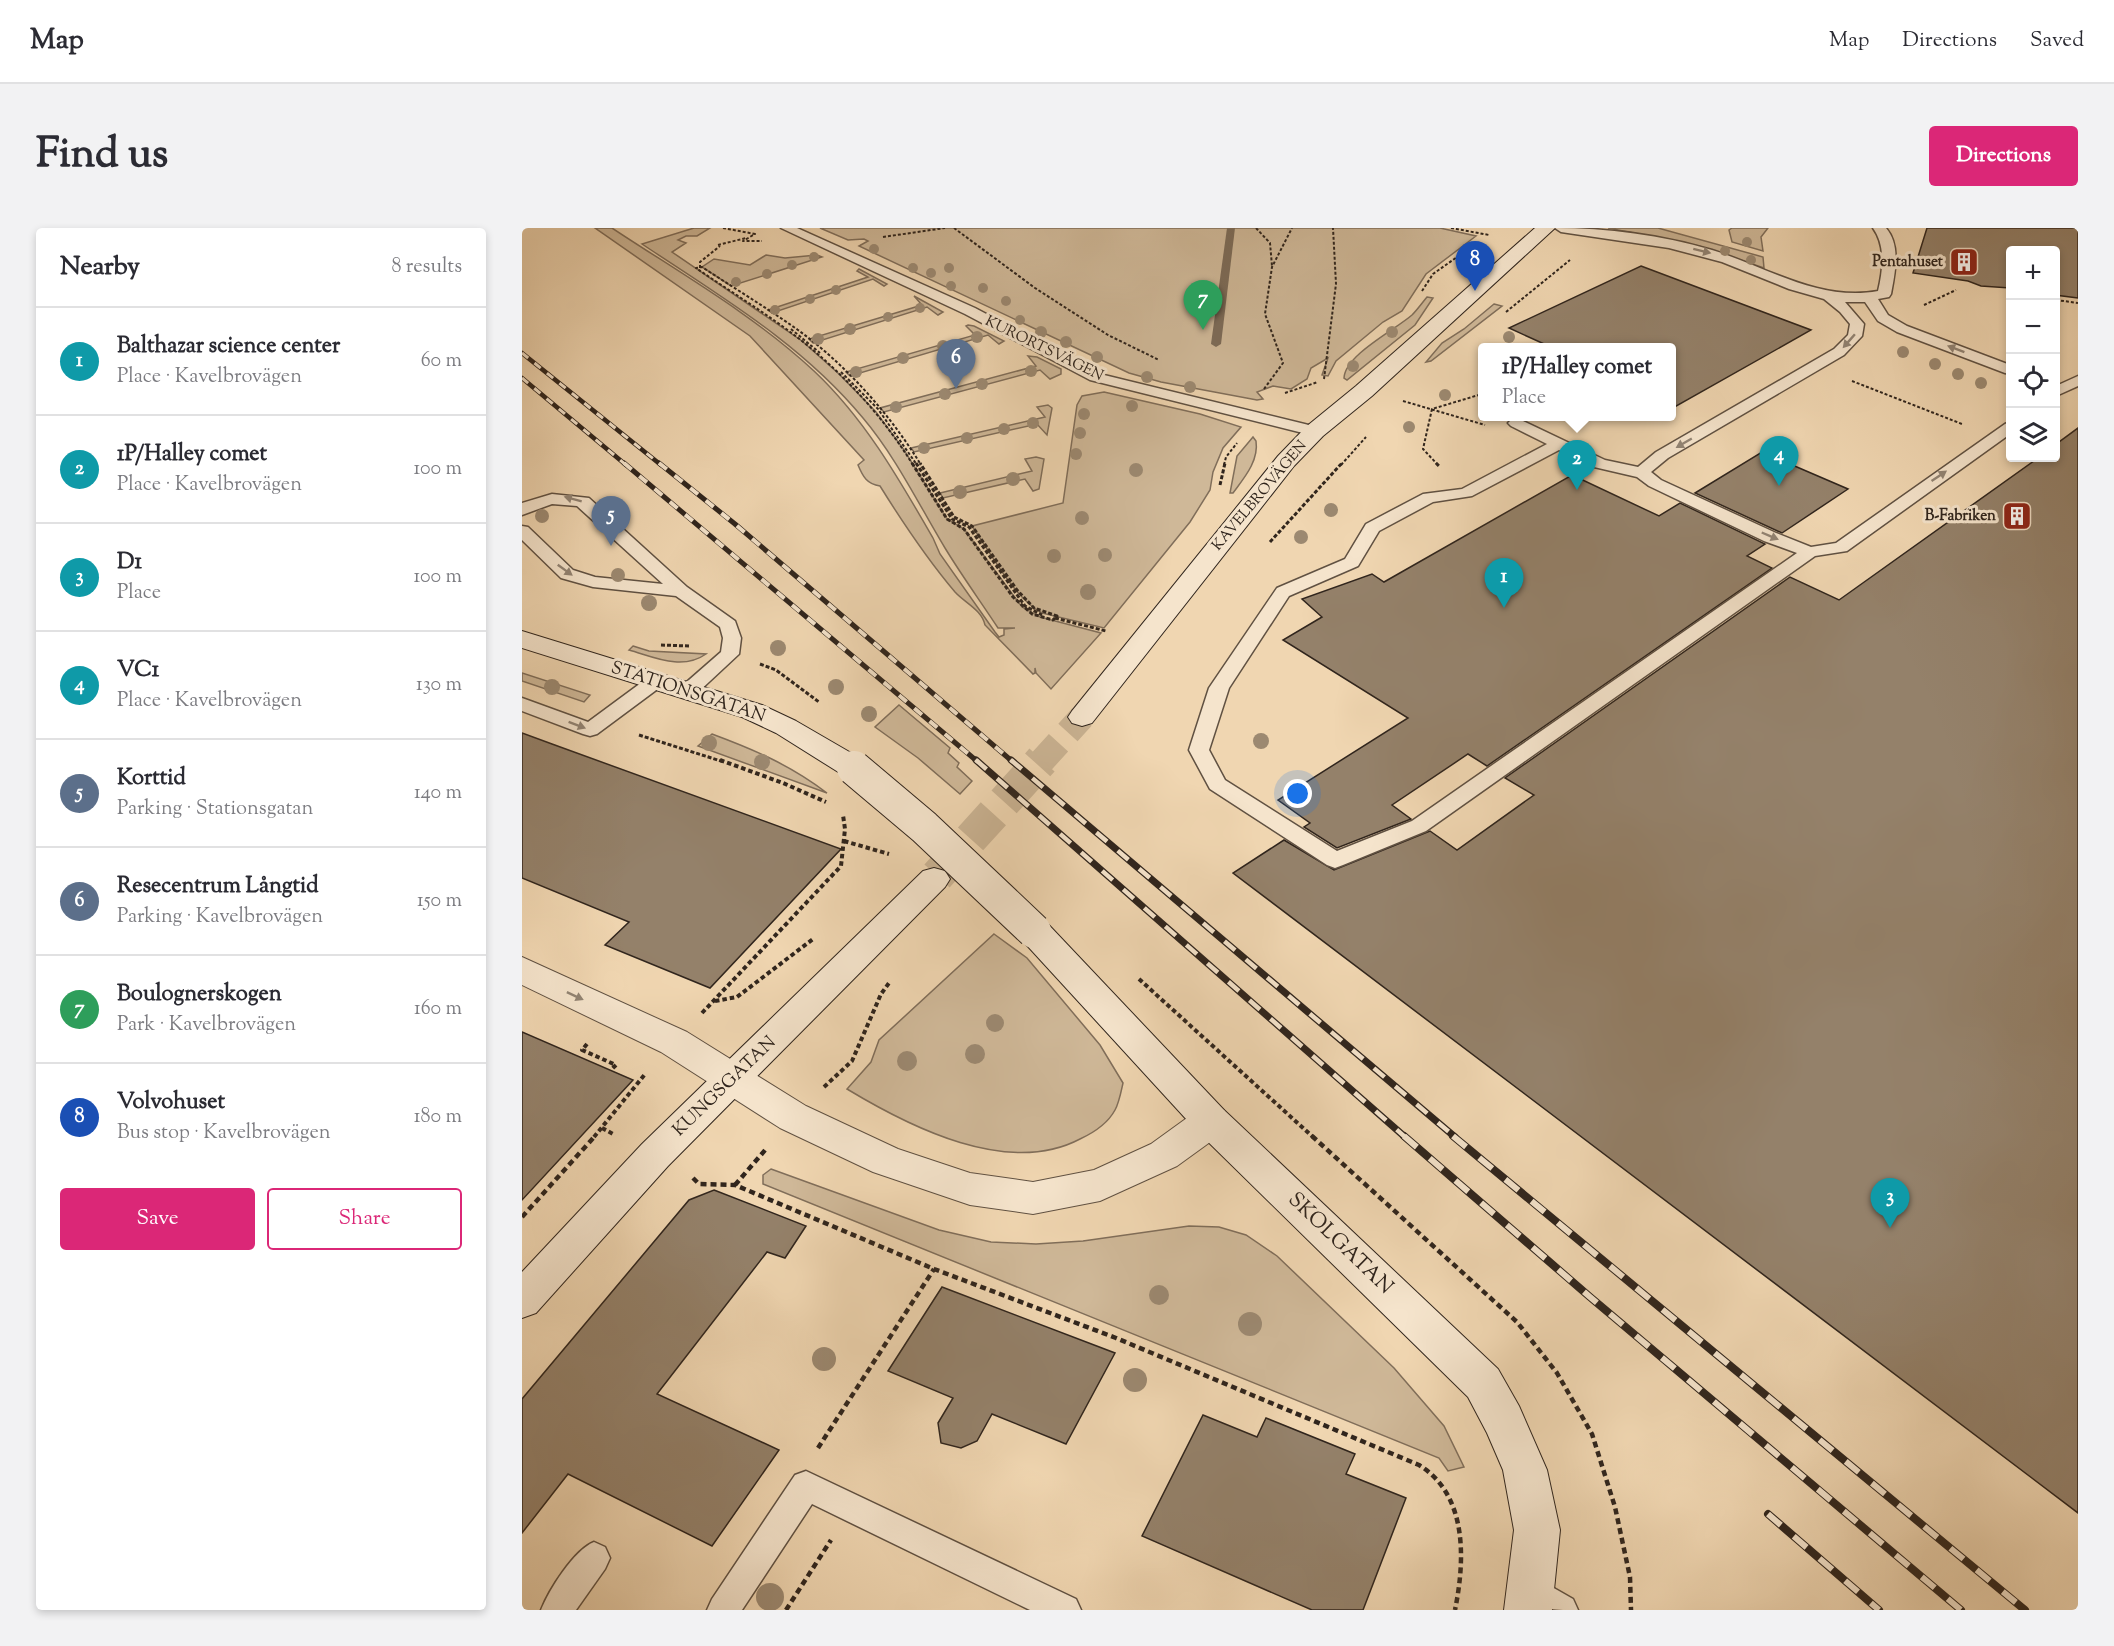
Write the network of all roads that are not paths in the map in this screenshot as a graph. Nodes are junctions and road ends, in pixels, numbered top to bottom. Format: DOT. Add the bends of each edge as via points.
graph roads {
  1 [pos="787,228"];
  2 [pos="1546,228"];
  3 [pos="1561,228"];
  4 [pos="1879,228"];
  5 [pos="1830,297"];
  6 [pos="1870,298"];
  7 [pos="2006,368"];
  8 [pos="2078,380"];
  9 [pos="2060,389"];
  10 [pos="1516,423"];
  11 [pos="2006,430"];
  12 [pos="1315,431"];
  13 [pos="1559,444"];
  14 [pos="1642,473"];
  15 [pos="522,510"];
  16 [pos="522,531"];
  17 [pos="1810,552"];
  18 [pos="681,591"];
  19 [pos="522,639"];
  20 [pos="656,681"];
  21 [pos="688,691"];
  22 [pos="522,704"];
  23 [pos="1082,717"];
  24 [pos="934,879"];
  25 [pos="1034,931"];
  26 [pos="522,970"];
  27 [pos="732,1080"];
  28 [pos="1211,1121"];
  29 [pos="522,1300"];
  30 [pos="594,1558"];
  31 [pos="1540,1604"];
  32 [pos="557,1610"];
  33 [pos="723,1610"];
  34 [pos="1065,1610"];
  1 -- 12 [label="lane, KURORTSVÄGEN" via="970,311 1095,377"];
  2 -- 12 [label="street, KAVELBROVÄGEN"];
  3 -- 5 [label="lane, one-way" via="1707,252"];
  4 -- 6 [label="lane" via="1887,237 1889,272 1884,294"];
  5 -- 6 [label="lane"];
  5 -- 14 [label="lane, one-way" via="1857,324 1856,336 1839,352 1662,455"];
  7 -- 6 [label="lane, one-way" via="1902,329 1883,318"];
  8 -- 9 [label="lane"];
  10 -- 13 [label="lane"];
  17 -- 11 [label="lane, one-way" via="1841,547"];
  12 -- 23 [label="street, KAVELBROVÄGEN" via="1286,461"];
  13 -- 14 [label="lane" via="1600,464"];
  13 -- 17 [label="lane" via="1466,493 1429,498 1372,528 1352,562 1283,592 1219,688 1199,750 1217,784 1335,860 1419,825"];
  14 -- 17 [label="lane, one-way" via="1686,498"];
  18 -- 15 [label="lane, one-way" via="583,502 563,497 536,502"];
  16 -- 18 [label="lane, one-way" via="567,574 593,582"];
  18 -- 21 [label="lane" via="729,625 732,638 730,654"];
  19 -- 20 [label="street, STATIONSGATAN"];
  20 -- 21 [label="street, STATIONSGATAN"];
  22 -- 20 [label="lane, one-way" via="590,730"];
  21 -- 25 [label="street, STATIONSGATAN, bridge" via="752,711 854,768 942,841"];
  24 -- 27 [label="street, KUNGSGATAN"];
  25 -- 28 [label="street, SKOLGATAN"];
  26 -- 27 [label="street, one-way" via="674,1042"];
  27 -- 28 [label="street" via="793,1117 886,1161 970,1189 1033,1198 1100,1185 1164,1155"];
  27 -- 29 [label="street, KUNGSGATAN" via="655,1155"];
  28 -- 31 [label="street, SKOLGATAN" via="1483,1383 1525,1470 1537,1530"];
  30 -- 32 [label="lane"];
  33 -- 34 [label="lane" via="806,1486"];
}
